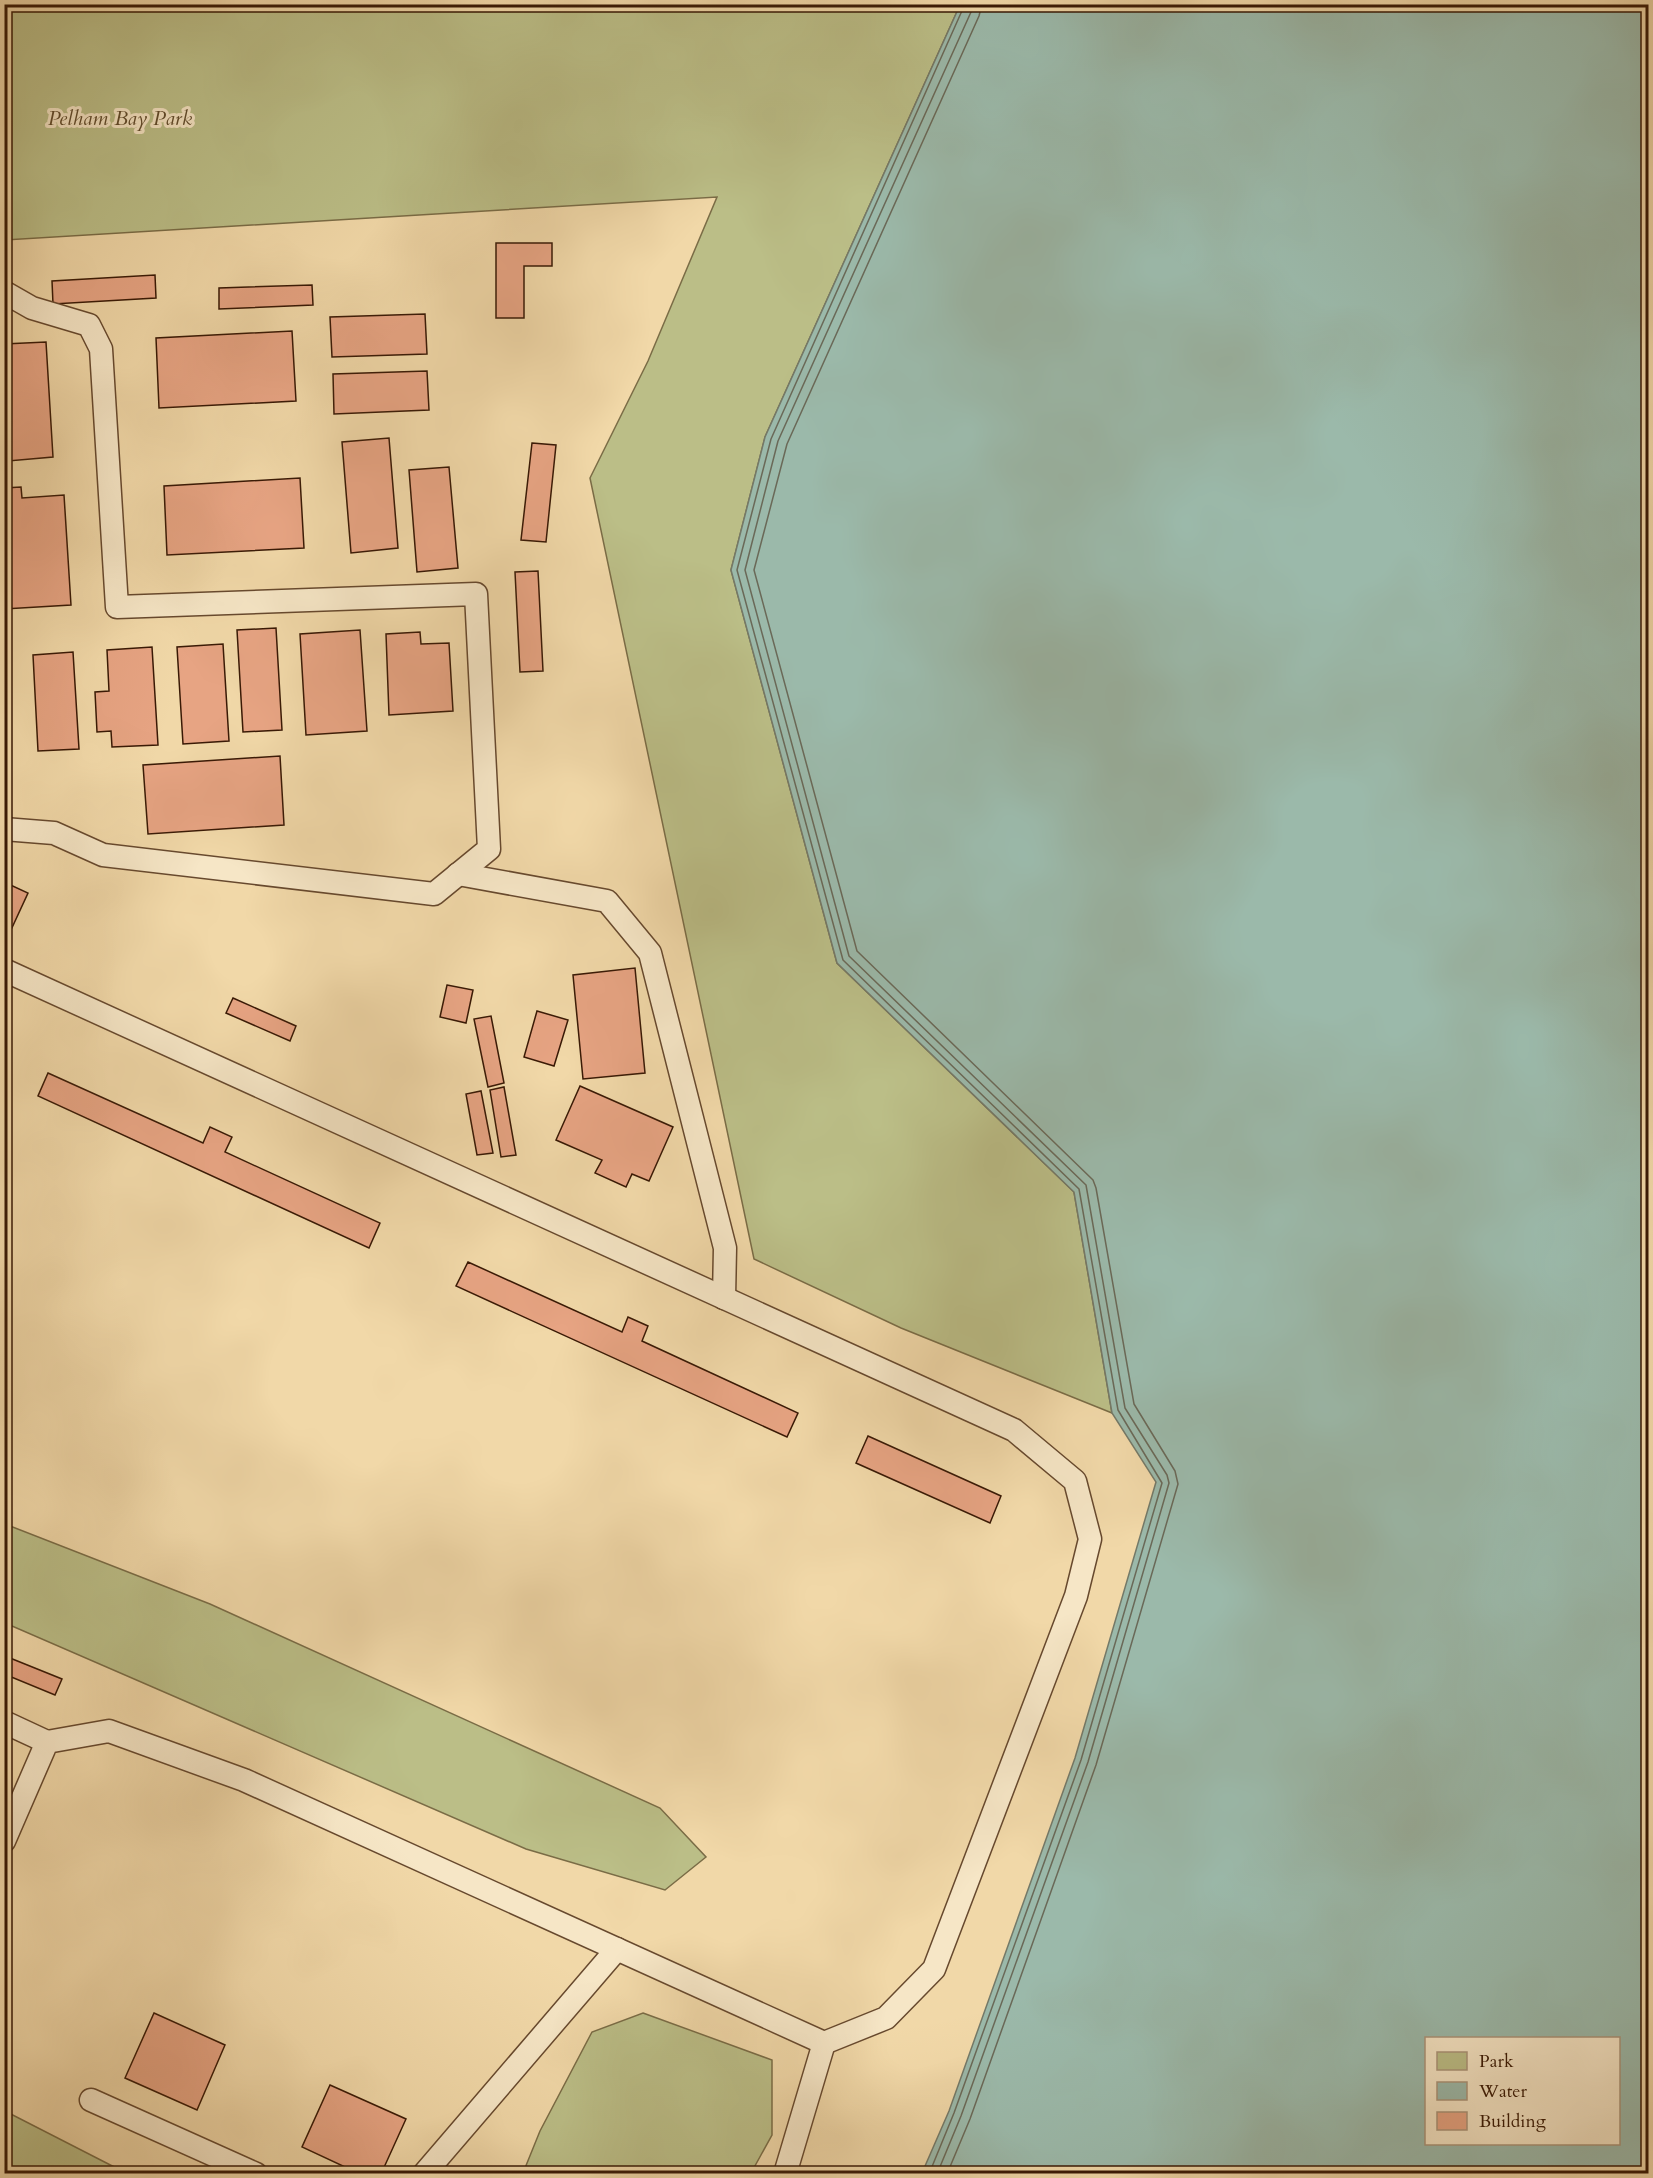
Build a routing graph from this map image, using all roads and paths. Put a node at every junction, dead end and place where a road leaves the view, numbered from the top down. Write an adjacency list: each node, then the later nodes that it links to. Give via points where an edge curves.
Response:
1 (4, 292): 3 (lane, via 32,308 89,326 101,349 117,607 476,594 489,849)
2 (4, 830): 3 (lane, via 54,833 103,855 434,894)
3 (458, 874): 5 (lane, via 607,901 650,953 725,1248)
4 (4, 970): 5 (lane)
5 (724, 1298): 10 (lane, via 1014,1430 1075,1481 1090,1539 1076,1596 934,1969 886,2018)
6 (4, 1722): 7 (lane)
7 (46, 1742): 8 (lane); 9 (lane, via 109,1731 121,1735 244,1780)
8 (4, 1841)
9 (617, 1949): 10 (lane); 13 (lane)
10 (824, 2043): 14 (lane)
11 (91, 2100): 12 (lane)
12 (256, 2174)
13 (424, 2174)
14 (785, 2174)

